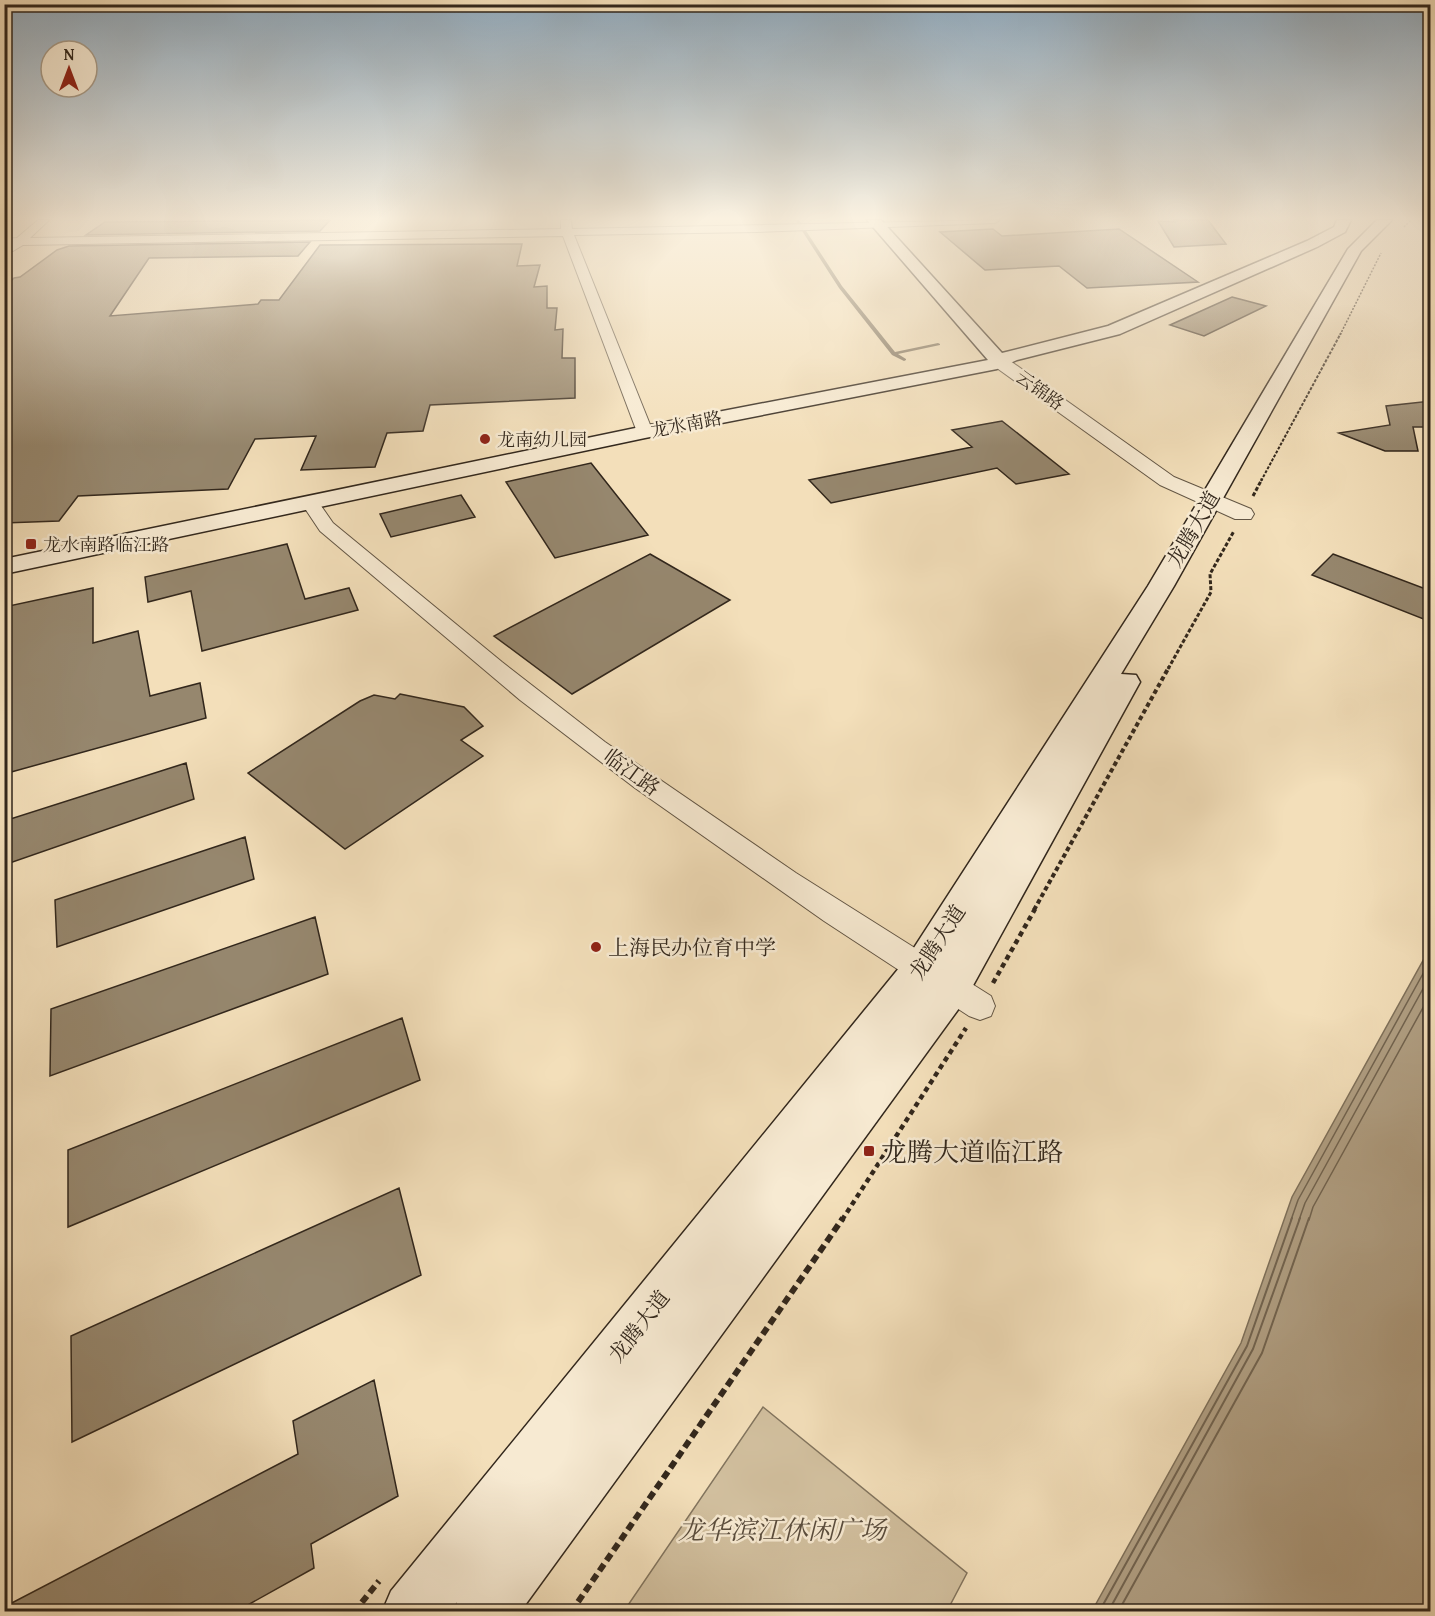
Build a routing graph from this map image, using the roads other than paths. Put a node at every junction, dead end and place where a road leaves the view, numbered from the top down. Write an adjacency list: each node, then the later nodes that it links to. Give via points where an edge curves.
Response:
1 (593, 295): 7 (street)
2 (949, 295): 6 (main road, 云锦路)
3 (1195, 295): 6 (main road, 龙水南路, via 1130,324)
4 (1332, 295): 9 (main road, 龙腾大道)
5 (1348, 295): 9 (main road, 龙腾大道)
6 (1006, 359): 7 (main road, 龙水南路); 9 (street, 云锦路, via 1167,481)
7 (645, 432): 8 (main road, 龙水南路)
8 (311, 504): 10 (main road, 龙水南路); 11 (street, 临江路, via 326,527 466,646 597,748 773,874)
9 (1227, 507): 11 (main road, 龙腾大道)
10 (4, 567)
11 (951, 988): 12 (main road, 龙腾大道); 13 (main road, 龙腾大道)
12 (412, 1611)
13 (483, 1611)

